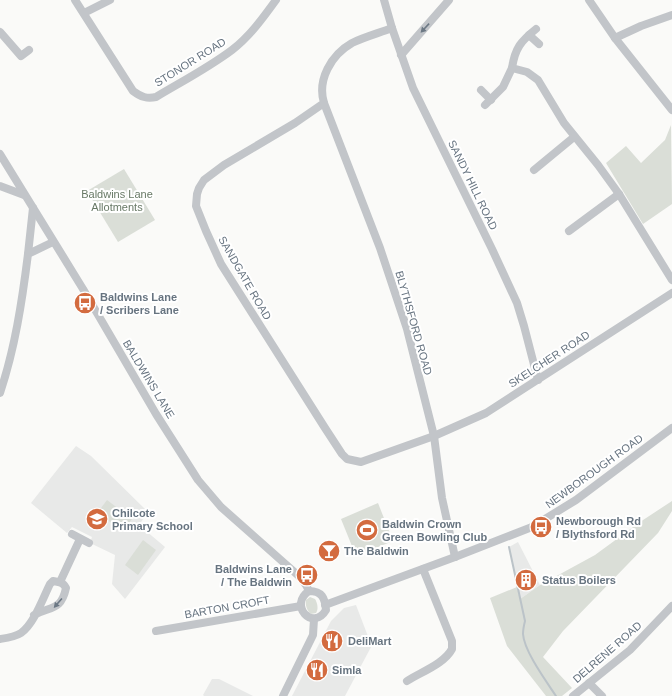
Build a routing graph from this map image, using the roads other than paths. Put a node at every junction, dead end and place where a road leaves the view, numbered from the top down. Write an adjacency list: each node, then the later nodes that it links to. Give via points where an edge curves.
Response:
1 (75, 0): 7 (street, STONOR ROAD)
2 (110, 0): 7 (street)
3 (276, 0): 7 (street, STONOR ROAD, via 253,30 232,50 156,97 150,98 139,96 133,91)
4 (384, 0): 9 (street, SANDY HILL ROAD)
5 (449, 0): 16 (street, one-way to 16)
6 (589, 0): 13 (street)
7 (84, 13)
8 (672, 15): 13 (street)
9 (392, 28): 16 (street, SANDY HILL ROAD); 19 (street, via 352,43 335,56 324,78)
10 (536, 29): 12 (street)
11 (0, 32): 15 (street, via 21,56)
12 (529, 35): 14 (street); 17 (street, via 514,55)
13 (616, 38): 20 (street)
14 (539, 44)
15 (29, 50)
16 (402, 55): 33 (street, SANDY HILL ROAD, via 413,88 517,303)
17 (512, 68): 18 (street, via 503,87 488,102); 21 (street, via 527,72 538,80)
18 (481, 90)
19 (324, 103): 36 (street, BLYTHSFORD ROAD, via 380,248 404,322); 36 (street, SANDGATE ROAD, via 295,124 224,165 204,180 197,194 196,206 221,264 346,459 361,462)
20 (672, 110)
21 (574, 137): 23 (street); 25 (street)
22 (1, 161): 26 (street, BALDWINS LANE)
23 (534, 170)
24 (0, 186): 26 (street)
25 (619, 194): 28 (street); 31 (street)
26 (24, 195): 27 (street, BALDWINS LANE)
27 (33, 208): 29 (street, BALDWINS LANE); 30 (street)
28 (569, 231)
29 (53, 242): 30 (street); 43 (street, BALDWINS LANE, via 198,480 222,507 300,577)
30 (28, 254): 34 (street, via 14,346)
31 (672, 280)
32 (672, 293): 33 (street, SKELCHER ROAD)
33 (538, 380): 36 (street, SKELCHER ROAD, via 486,413)
34 (0, 393)
35 (672, 428): 40 (street, NEWBOROUGH ROAD, via 558,512 532,527)
36 (434, 436): 40 (street, BLYTHSFORD ROAD, via 442,498)
37 (72, 534): 38 (street)
38 (80, 539): 39 (street); 42 (street)
39 (89, 543)
40 (455, 557): 41 (street, NEWBOROUGH ROAD)
41 (423, 569): 44 (street, NEWBOROUGH ROAD); 51 (street, via 452,641 452,649 438,663)
42 (60, 582): 47 (street, via 53,581 50,584); 47 (street, one-way to 47, via 66,588 59,604)
43 (309, 591): 44 (street, via 321,594); 45 (street, via 303,596)
44 (325, 605): 48 (street, via 324,614)
45 (301, 606): 48 (street, via 304,615); 49 (street, BARTON CROFT)
46 (672, 606): 52 (street, DELRENE ROAD, via 630,650)
47 (34, 615): 50 (street, via 21,633)
48 (314, 619): 53 (street, via 313,636)
49 (156, 631)
50 (0, 639)
51 (407, 681)
52 (589, 683): 54 (street, DELRENE ROAD); 55 (street)
53 (283, 696)
54 (573, 696)
55 (602, 696)

